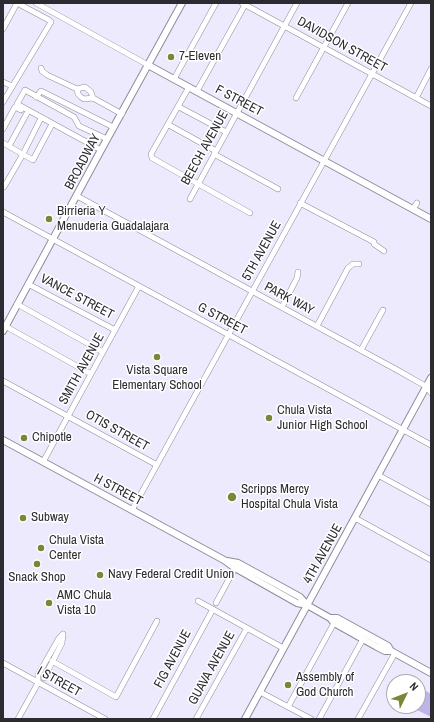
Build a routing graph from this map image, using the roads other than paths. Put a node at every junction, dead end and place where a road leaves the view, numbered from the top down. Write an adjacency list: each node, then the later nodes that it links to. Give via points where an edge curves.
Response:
1 (36, 3): 11 (street, F STREET)
2 (182, 3): 11 (main road, BROADWAY)
3 (216, 3): 15 (street)
4 (297, 3): 8 (street, BEECH AVENUE)
5 (348, 3): 10 (street)
6 (411, 3): 14 (street, 5TH AVENUE)
7 (244, 4): 8 (street, DAVIDSON STREET); 20 (street)
8 (284, 26): 10 (street, DAVIDSON STREET); 29 (street, BEECH AVENUE)
9 (3, 29): 17 (street, via 17,4 51,22)
10 (324, 48): 14 (street, DAVIDSON STREET); 23 (street)
11 (148, 65): 15 (main road, F STREET); 30 (main road, BROADWAY)
12 (41, 68): 19 (street, via 47,75)
13 (431, 69): 24 (street)
14 (372, 74): 24 (street, DAVIDSON STREET); 43 (street, 5TH AVENUE)
15 (174, 79): 18 (main road, F STREET)
16 (3, 82): 17 (street)
17 (12, 86): 25 (street)
18 (189, 88): 20 (main road, F STREET); 27 (street)
19 (77, 89): 22 (street, via 78,94 84,99); 22 (street, via 85,87)
20 (197, 91): 29 (main road, F STREET)
21 (36, 97): 34 (street, via 41,91); 37 (street, via 74,117 79,126); 40 (street, via 25,90 17,104)
22 (93, 98): 30 (street)
23 (296, 98)
24 (416, 98): 26 (street, DAVIDSON STREET)
25 (3, 102)
26 (431, 106)
27 (179, 107): 32 (street); 36 (street)
28 (27, 113): 31 (street); 35 (street, via 15,107); 39 (street)
29 (236, 113): 36 (street, BEECH AVENUE); 43 (main road, F STREET)
30 (122, 114): 34 (main road, BROADWAY)
31 (40, 120): 33 (street); 42 (street)
32 (169, 125): 41 (street); 44 (street, via 151,154 152,158)
33 (51, 126): 40 (street); 42 (street, via 33,160)
34 (113, 127): 37 (main road, BROADWAY)
35 (3, 129)
36 (226, 132): 41 (street, BEECH AVENUE)
37 (107, 139): 40 (main road, BROADWAY)
38 (3, 143): 39 (street)
39 (9, 146): 42 (street)
40 (100, 151): 47 (main road, BROADWAY)
41 (215, 152): 44 (street, BEECH AVENUE); 46 (street)
42 (23, 154): 45 (street)
43 (324, 161): 49 (street, 5TH AVENUE); 51 (main road, F STREET)
44 (198, 184): 48 (street, BEECH AVENUE); 53 (street)
45 (3, 187)
46 (278, 189)
47 (77, 196): 55 (main road, BROADWAY); 61 (street, PARK WAY)
48 (190, 199)
49 (300, 202): 56 (street, via 374,242); 61 (street, 5TH AVENUE)
50 (417, 203): 51 (street)
51 (413, 210): 54 (main road, F STREET)
52 (3, 212): 55 (street, G STREET)
53 (250, 213)
54 (431, 219)
55 (53, 239): 59 (main road, BROADWAY); 60 (street, G STREET)
56 (384, 251)
57 (359, 264): 65 (street, via 353,264 348,268)
58 (298, 272): 63 (street)
59 (28, 284): 62 (main road, BROADWAY); 67 (street, VANCE STREET)
60 (139, 286): 67 (street, SMITH AVENUE); 68 (street, G STREET)
61 (252, 291): 63 (street, PARK WAY); 68 (street, 5TH AVENUE)
62 (17, 304): 66 (main road, BROADWAY); 70 (street)
63 (282, 307): 65 (street, PARK WAY)
64 (382, 310): 69 (street)
65 (317, 326): 69 (street, PARK WAY)
66 (4, 329): 71 (street)
67 (115, 330): 70 (street, SMITH AVENUE)
68 (227, 337): 77 (street, G STREET); 81 (street, 5TH AVENUE)
69 (361, 350): 74 (street, PARK WAY)
70 (103, 352): 71 (street, SMITH AVENUE)
71 (91, 374): 76 (street, SMITH AVENUE)
72 (431, 378): 74 (main road, 4TH AVENUE)
73 (3, 381): 76 (street, OTIS STREET)
74 (429, 387): 75 (street, PARK WAY); 77 (main road, 4TH AVENUE)
75 (431, 393)
76 (68, 417): 80 (street, SMITH AVENUE); 81 (street, OTIS STREET)
77 (402, 430): 79 (street, G STREET); 82 (main road, 4TH AVENUE)
78 (3, 440): 80 (main road, H STREET)
79 (431, 445)
80 (43, 462): 84 (main road, H STREET)
81 (157, 465): 84 (street, 5TH AVENUE)
82 (378, 475): 83 (street); 85 (main road, 4TH AVENUE)
83 (431, 504)
84 (132, 510): 87 (main road, H STREET)
85 (355, 518): 86 (street); 90 (main road, 4TH AVENUE)
86 (431, 560)
87 (236, 566): 89 (street); 90 (main road, H STREET, via 300,597)
88 (198, 601): 91 (street)
89 (216, 602)
90 (307, 605): 92 (main road, H STREET); 97 (main road, 4TH AVENUE)
91 (213, 609): 95 (street); 108 (street, FIG AVENUE)
92 (330, 618): 94 (main road, H STREET); 96 (main road, H STREET, via 337,618)
93 (157, 621): 99 (street, via 116,697)
94 (334, 623): 96 (main road, H STREET); 104 (street)
95 (246, 628): 97 (street); 109 (street, GUAVA AVENUE)
96 (365, 637): 98 (main road, H STREET, via 388,646); 112 (street)
97 (283, 648): 103 (main road, 4TH AVENUE)
98 (393, 652): 101 (main road, H STREET); 113 (street)
99 (52, 661): 102 (street); 102 (street, via 62,643 63,634 58,638 38,675)
100 (3, 663): 102 (street, I STREET)
101 (431, 673)
102 (41, 680): 106 (street); 107 (street, I STREET)
103 (260, 692): 104 (street); 110 (main road, 4TH AVENUE)
104 (288, 707): 105 (street)
105 (303, 717): 111 (street)
106 (18, 719)
107 (105, 719)
108 (153, 719)
109 (196, 719)
110 (245, 719)
111 (311, 719)
112 (319, 719)
113 (358, 719)

